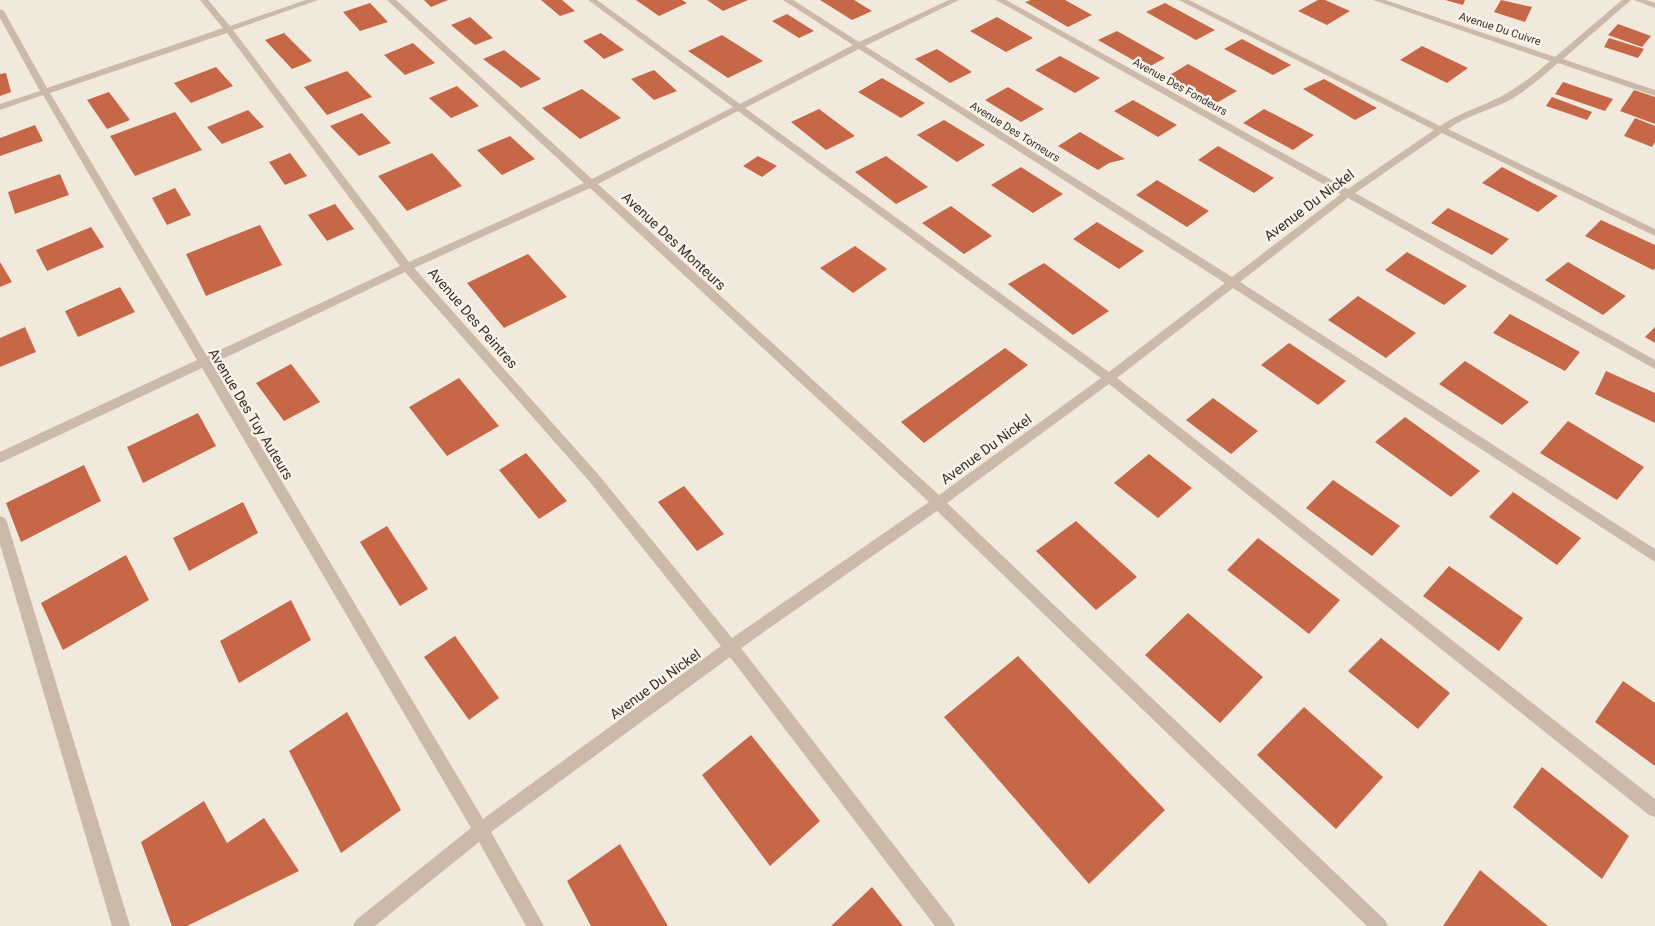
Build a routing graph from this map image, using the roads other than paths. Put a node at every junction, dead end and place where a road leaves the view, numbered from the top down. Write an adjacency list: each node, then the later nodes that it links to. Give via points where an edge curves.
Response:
1 (204, 0): 14 (street, Avenue Des Peintres)
2 (314, 0): 14 (street)
3 (391, 0): 22 (street, Avenue Des Monteurs)
4 (592, 0): 20 (street)
5 (787, 0): 15 (street, Avenue Des Torneurs)
6 (955, 0): 15 (street)
7 (1000, 0): 23 (street, Avenue Des Fondeurs)
8 (1183, 0): 21 (street)
9 (1378, 0): 16 (street, Avenue Du Cuivre)
10 (1627, 0): 16 (street, Avenue Du Nickel)
11 (1638, 0): 12 (street)
12 (1655, 6)
13 (0, 11): 17 (street, Avenue Des Tuy Auteurs)
14 (229, 30): 17 (street); 25 (street, Avenue Des Peintres)
15 (858, 46): 20 (street); 26 (street, Avenue Des Torneurs)
16 (1558, 60): 18 (street, Avenue Du Cuivre); 21 (street, Avenue Du Nickel, via 1504,99 1459,117)
17 (45, 92): 19 (street); 27 (street, Avenue Des Tuy Auteurs)
18 (1655, 93)
19 (0, 107)
20 (738, 108): 22 (street); 29 (street)
21 (1440, 129): 23 (street, Avenue Du Nickel); 24 (street)
22 (591, 184): 25 (street); 31 (street, Avenue Des Monteurs)
23 (1349, 193): 26 (street, Avenue Du Nickel); 28 (street, Avenue Des Fondeurs)
24 (1655, 233)
25 (407, 267): 27 (street); 34 (street, Avenue Des Peintres, via 593,477)
26 (1232, 282): 29 (street, Avenue Du Nickel); 33 (street, Avenue Des Torneurs)
27 (203, 363): 30 (street); 36 (street, Avenue Des Tuy Auteurs)
28 (1655, 365)
29 (1109, 378): 31 (street, Avenue Du Nickel); 35 (street)
30 (0, 458)
31 (938, 503): 34 (street, Avenue Du Nickel); 41 (street, Avenue Des Monteurs)
32 (0, 522): 37 (street)
33 (1655, 556)
34 (731, 647): 36 (street, Avenue Du Nickel); 40 (street, Avenue Des Peintres)
35 (1655, 808)
36 (481, 830): 38 (street, Avenue Du Nickel); 39 (street, Avenue Des Tuy Auteurs)
37 (122, 926)
38 (362, 926)
39 (535, 926)
40 (946, 926)
41 (1379, 926)

